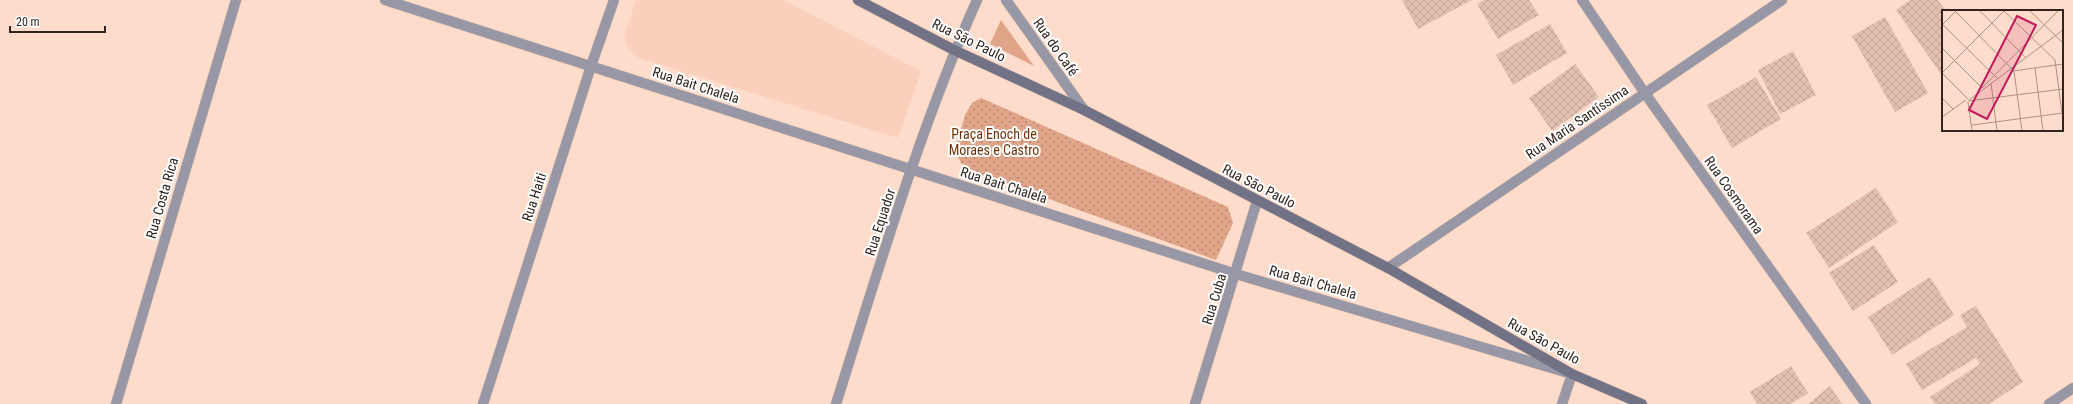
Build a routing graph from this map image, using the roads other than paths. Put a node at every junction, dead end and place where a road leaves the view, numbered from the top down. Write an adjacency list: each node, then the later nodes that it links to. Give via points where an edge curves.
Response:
1 (236, 0): 19 (street, Rua Costa Rica)
2 (385, 0): 10 (street, Rua Bait Chalela)
3 (614, 0): 10 (street, Rua Haiti)
4 (858, 0): 9 (main road, Rua São Paulo)
5 (977, 0): 9 (street, Rua Equador)
6 (1006, 0): 12 (street, Rua do Café)
7 (1582, 0): 11 (street, Rua Cosmorama)
8 (1782, 0): 11 (street, Rua Maria Santíssima)
9 (954, 50): 12 (main road, Rua São Paulo); 13 (street, Rua Equador)
10 (590, 66): 13 (street, Rua Bait Chalela); 20 (street, Rua Haiti)
11 (1644, 92): 15 (street, Rua Maria Santíssima); 25 (street, Rua Cosmorama)
12 (1084, 110): 14 (main road, Rua São Paulo)
13 (911, 169): 16 (street, Rua Bait Chalela); 21 (street, Rua Equador)
14 (1257, 201): 15 (main road, Rua São Paulo); 16 (street, Rua Cuba)
15 (1388, 268): 17 (main road, Rua São Paulo)
16 (1236, 274): 17 (street, Rua Bait Chalela); 22 (street, Rua Cuba)
17 (1572, 374): 23 (street); 24 (main road, Rua São Paulo)
18 (2073, 388): 26 (street)
19 (116, 404)
20 (483, 404)
21 (836, 404)
22 (1195, 404)
23 (1562, 404)
24 (1642, 404)
25 (1866, 404)
26 (2049, 404)

